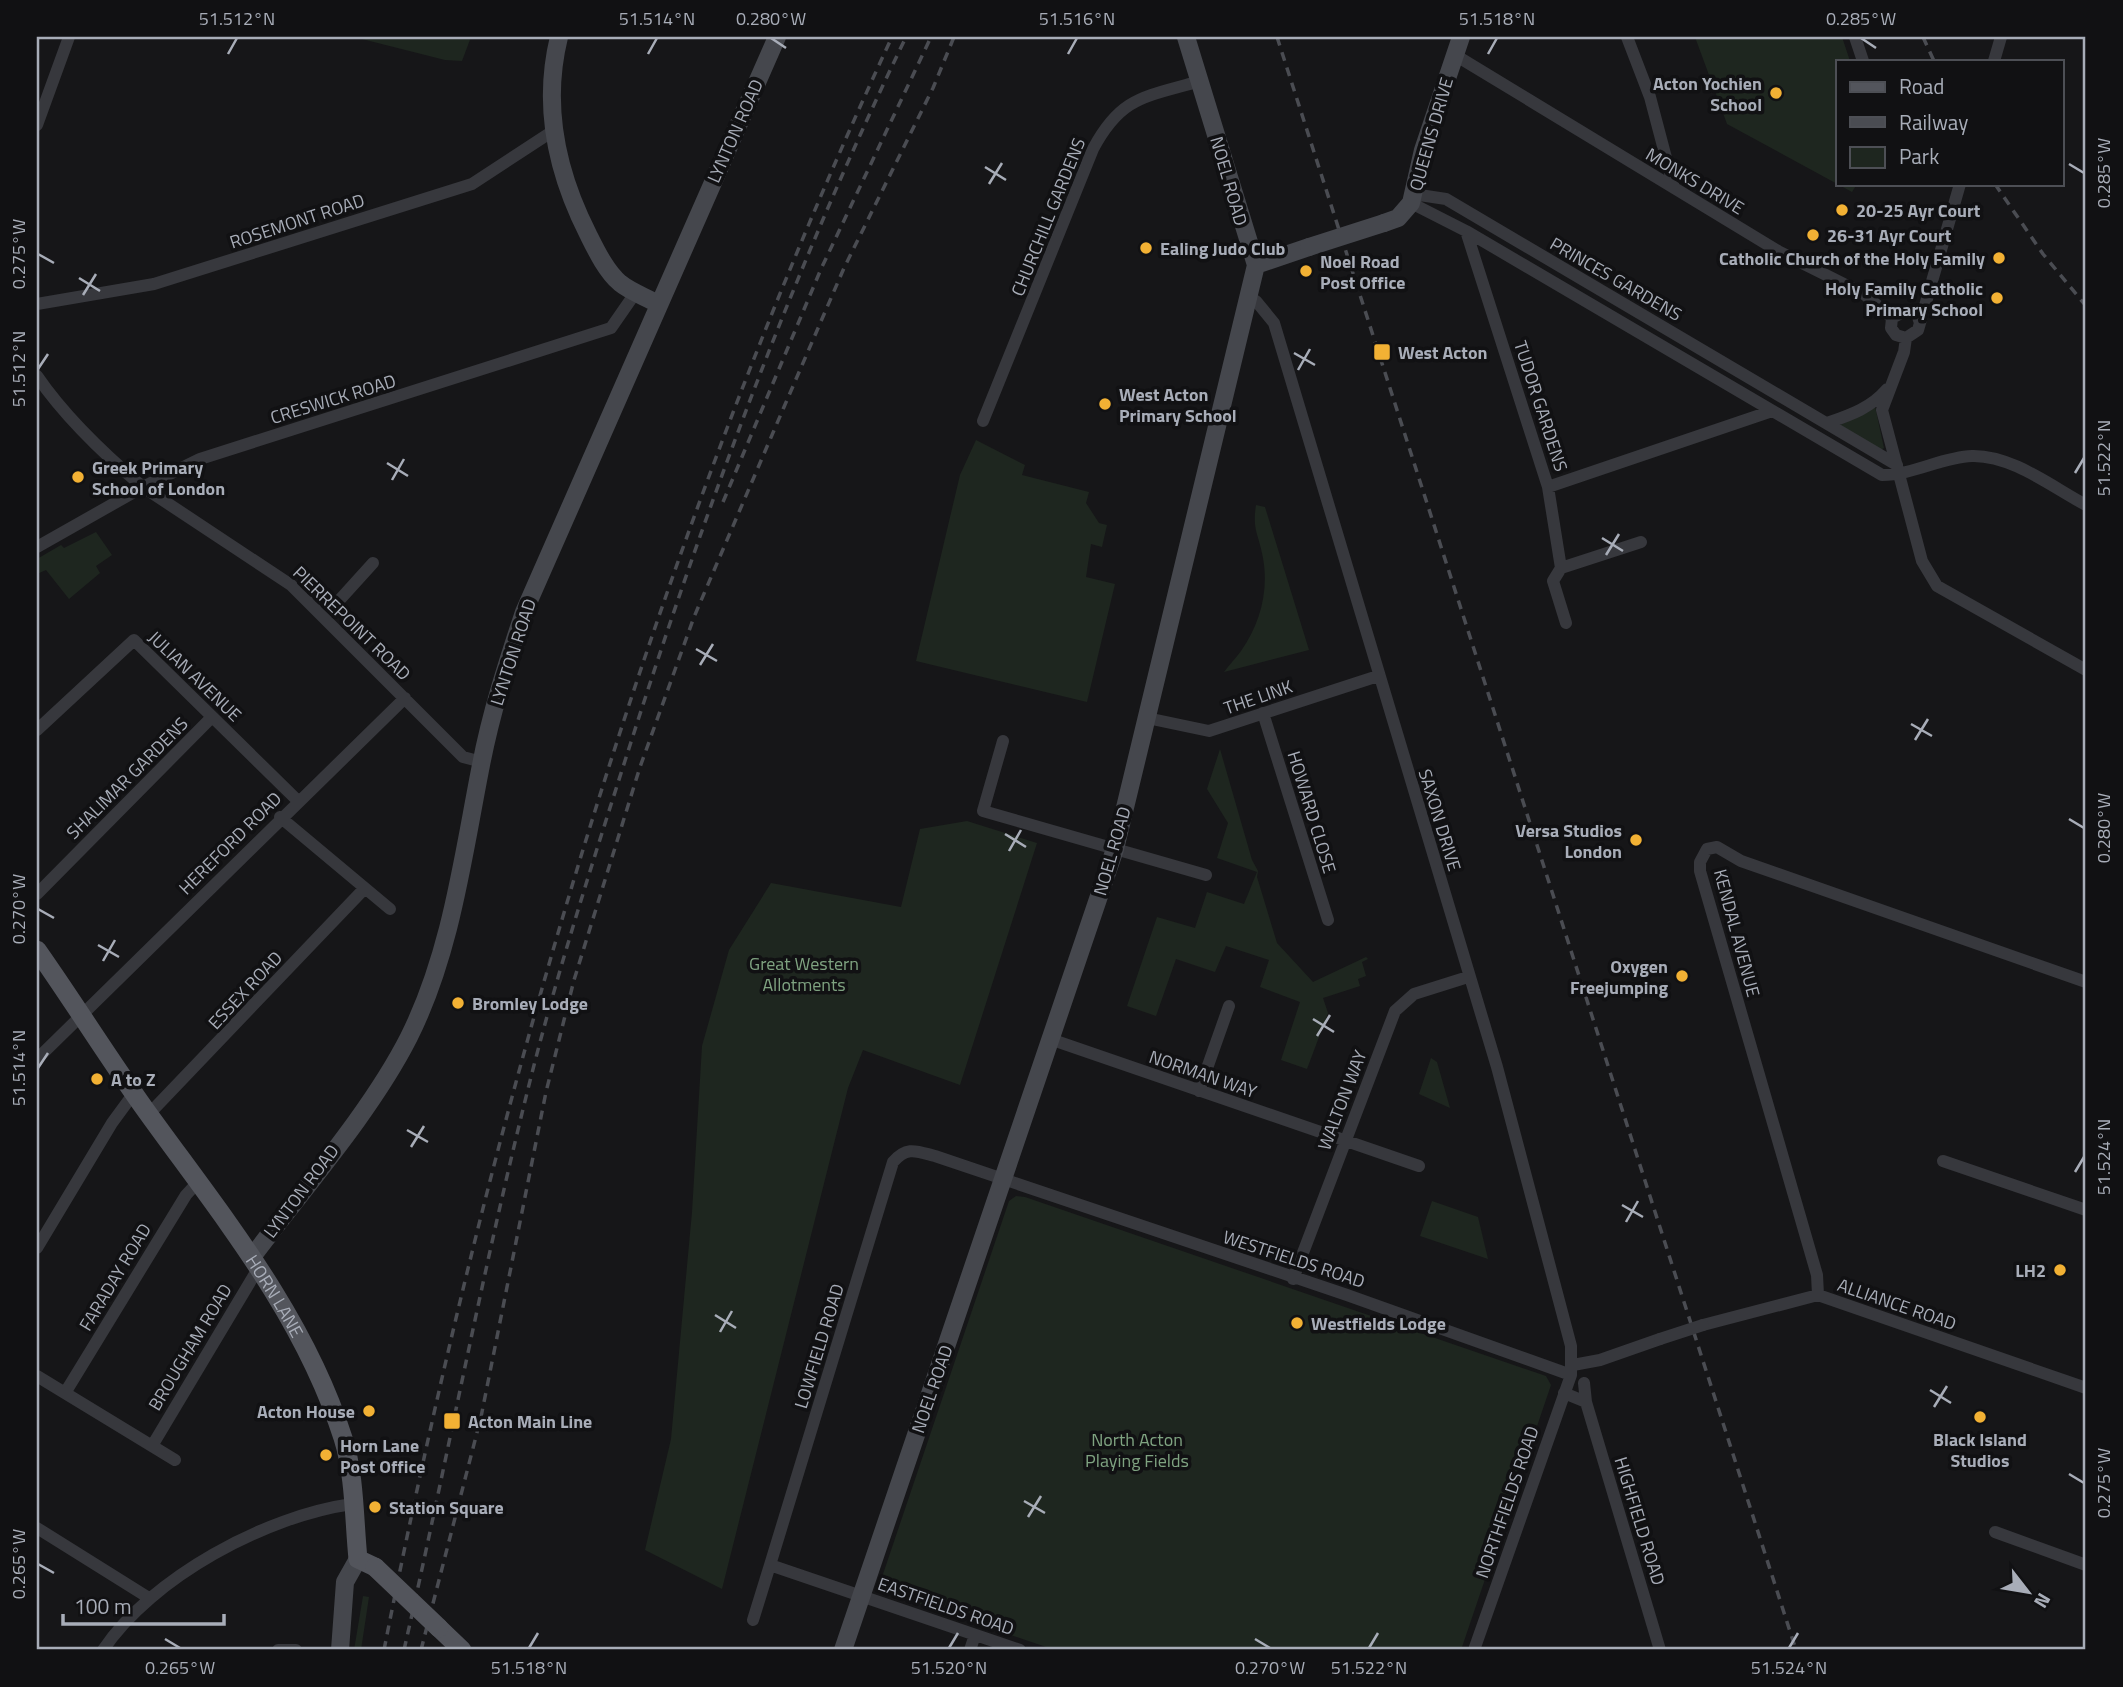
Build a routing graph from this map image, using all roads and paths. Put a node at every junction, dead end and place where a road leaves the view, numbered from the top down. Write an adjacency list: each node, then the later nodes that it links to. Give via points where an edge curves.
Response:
1 (69, 37): 13 (street)
2 (559, 37): 14 (street)
3 (777, 37): 23 (street, LYNTON ROAD)
4 (1186, 37): 12 (street, NOEL ROAD)
5 (1461, 37): 9 (street, QUEENS DRIVE)
6 (1627, 37): 16 (street, via 1650,97)
7 (1855, 37): 10 (street)
8 (2001, 37): 11 (street)
9 (1455, 55): 16 (street, MONKS DRIVE); 17 (street, QUEENS DRIVE)
10 (1863, 60)
11 (1994, 60)
12 (1200, 81): 19 (street, NOEL ROAD); 32 (street, CHURCHILL GARDENS, via 1149,96 1110,119 1093,149)
13 (37, 125)
14 (552, 131): 20 (street, via 573,203 595,248 620,283); 22 (street, ROSEMONT ROAD, via 472,184 154,284)
15 (1959, 186): 25 (street)
16 (1674, 188): 24 (street, MONKS DRIVE, via 1778,251 1864,294)
17 (1412, 199): 18 (street, PRINCES GARDENS); 19 (street, QUEENS DRIVE, bridge, via 1398,218); 29 (street, PRINCES GARDENS, via 1446,199)
18 (1466, 231): 30 (street, PRINCES GARDENS); 36 (street, TUDOR GARDENS)
19 (1256, 265): 21 (street, NOEL ROAD)
20 (636, 292): 23 (street); 35 (street, CRESWICK ROAD, via 611,328 200,459)
21 (1248, 297): 45 (street, SAXON DRIVE, via 1275,323); 49 (street, NOEL ROAD)
22 (37, 304)
23 (658, 304): 52 (street, LYNTON ROAD, via 524,612 495,702)
24 (1892, 318): 25 (street, via 1907,310); 26 (street, via 1893,332)
25 (1919, 319): 26 (street, via 1915,333)
26 (1906, 338): 28 (street)
27 (37, 376): 35 (street, PIERREPOINT ROAD, via 78,425)
28 (1889, 386): 33 (street, via 1878,400 1857,413); 34 (street, via 1882,410)
29 (1797, 406): 31 (street); 33 (street, PRINCES GARDENS)
30 (1772, 411): 31 (street, PRINCES GARDENS); 36 (street, TUDOR GARDENS)
31 (1788, 420): 34 (street, PRINCES GARDENS, via 1882,475)
32 (984, 421)
33 (1828, 423): 34 (street, PRINCES GARDENS)
34 (1897, 470): 37 (street, via 1971,456 2003,460); 44 (street, via 1922,561 1937,586)
35 (143, 487): 39 (street, CRESWICK ROAD); 42 (street, PIERREPOINT ROAD, via 250,555)
36 (1548, 487): 41 (street)
37 (2086, 505)
38 (1641, 542): 41 (street)
39 (37, 547)
40 (373, 563): 42 (street)
41 (1561, 568): 43 (street, via 1553,581)
42 (325, 616): 46 (street, PIERREPOINT ROAD)
43 (1566, 623)
44 (2086, 670)
45 (1378, 676): 47 (street, THE LINK); 62 (street, SAXON DRIVE)
46 (405, 698): 52 (street, PIERREPOINT ROAD, via 463,757); 53 (street, HEREFORD ROAD)
47 (1263, 713): 49 (street, THE LINK, via 1209,731); 60 (street, HOWARD CLOSE)
48 (212, 717): 50 (street, JULIAN AVENUE, via 134,639); 53 (street, JULIAN AVENUE); 58 (street, SHALIMAR GARDENS)
49 (1147, 718): 55 (street, NOEL ROAD)
50 (37, 730)
51 (1003, 741): 55 (street, via 983,811)
52 (482, 762): 78 (street, LYNTON ROAD, via 454,903 435,972 409,1037 358,1118)
53 (297, 800): 54 (street, HEREFORD ROAD)
54 (280, 817): 57 (street); 65 (street, HEREFORD ROAD)
55 (1115, 849): 56 (street); 66 (street, NOEL ROAD)
56 (1206, 876)
57 (365, 888): 59 (street); 70 (street, ESSEX ROAD)
58 (37, 894)
59 (390, 909)
60 (1328, 920)
61 (37, 950): 65 (main road, HORN LANE)
62 (1468, 977): 71 (street, WALTON WAY, via 1414,994 1399,1006); 81 (street, SAXON DRIVE, via 1558,1291)
63 (2086, 982): 80 (street, KENDAL AVENUE, via 1741,861 1717,847 1707,849 1700,871 1817,1275)
64 (1229, 1006): 68 (street)
65 (82, 1015): 67 (street, HEREFORD ROAD); 69 (main road, HORN LANE)
66 (1050, 1040): 68 (street, NORMAN WAY); 74 (street, NOEL ROAD)
67 (37, 1059)
68 (1199, 1091): 71 (street, NORMAN WAY)
69 (134, 1093): 70 (main road, HORN LANE); 77 (street)
70 (149, 1114): 75 (main road, HORN LANE)
71 (1346, 1142): 73 (street, NORMAN WAY); 79 (street, WALTON WAY)
72 (1943, 1161): 76 (street)
73 (1419, 1166)
74 (1004, 1180): 79 (street, WESTFIELDS ROAD); 94 (street, LOWFIELD ROAD, via 912,1149 893,1162); 96 (street, NOEL ROAD)
75 (198, 1181): 78 (main road, HORN LANE); 85 (street, FARADAY ROAD)
76 (2086, 1210)
77 (37, 1248)
78 (255, 1262): 88 (street, BROUGHAM ROAD); 90 (main road, HORN LANE, via 324,1384 344,1441)
79 (1293, 1279): 81 (street, WESTFIELDS ROAD)
80 (1818, 1294): 81 (street, ALLIANCE ROAD, bridge, via 1726,1318); 84 (street, ALLIANCE ROAD)
81 (1572, 1370): 86 (street, NORTHFIELDS ROAD)
82 (37, 1377): 85 (street)
83 (1584, 1383): 87 (street, HIGHFIELD ROAD)
84 (2086, 1388)
85 (65, 1393): 88 (street)
86 (1564, 1393): 87 (street); 108 (street, NORTHFIELDS ROAD)
87 (1586, 1402): 109 (street, HIGHFIELD ROAD)
88 (152, 1446): 89 (street)
89 (175, 1460)
90 (352, 1504): 93 (main road, HORN LANE); 97 (street, via 326,1508 227,1547)
91 (37, 1528): 97 (street)
92 (1995, 1532): 95 (street)
93 (366, 1563): 103 (street, via 345,1582); 104 (main road, bridge)
94 (770, 1564): 96 (street); 98 (street)
95 (2086, 1565)
96 (861, 1595): 99 (street, EASTFIELDS ROAD); 105 (street, NOEL ROAD)
97 (149, 1598): 100 (street)
98 (753, 1620)
99 (975, 1635): 106 (street); 107 (street, EASTFIELDS ROAD)
100 (103, 1650)
101 (278, 1650): 102 (street)
102 (296, 1650)
103 (340, 1650)
104 (462, 1650)
105 (843, 1650)
106 (970, 1650)
107 (1020, 1650)
108 (1474, 1650)
109 (1660, 1650)

